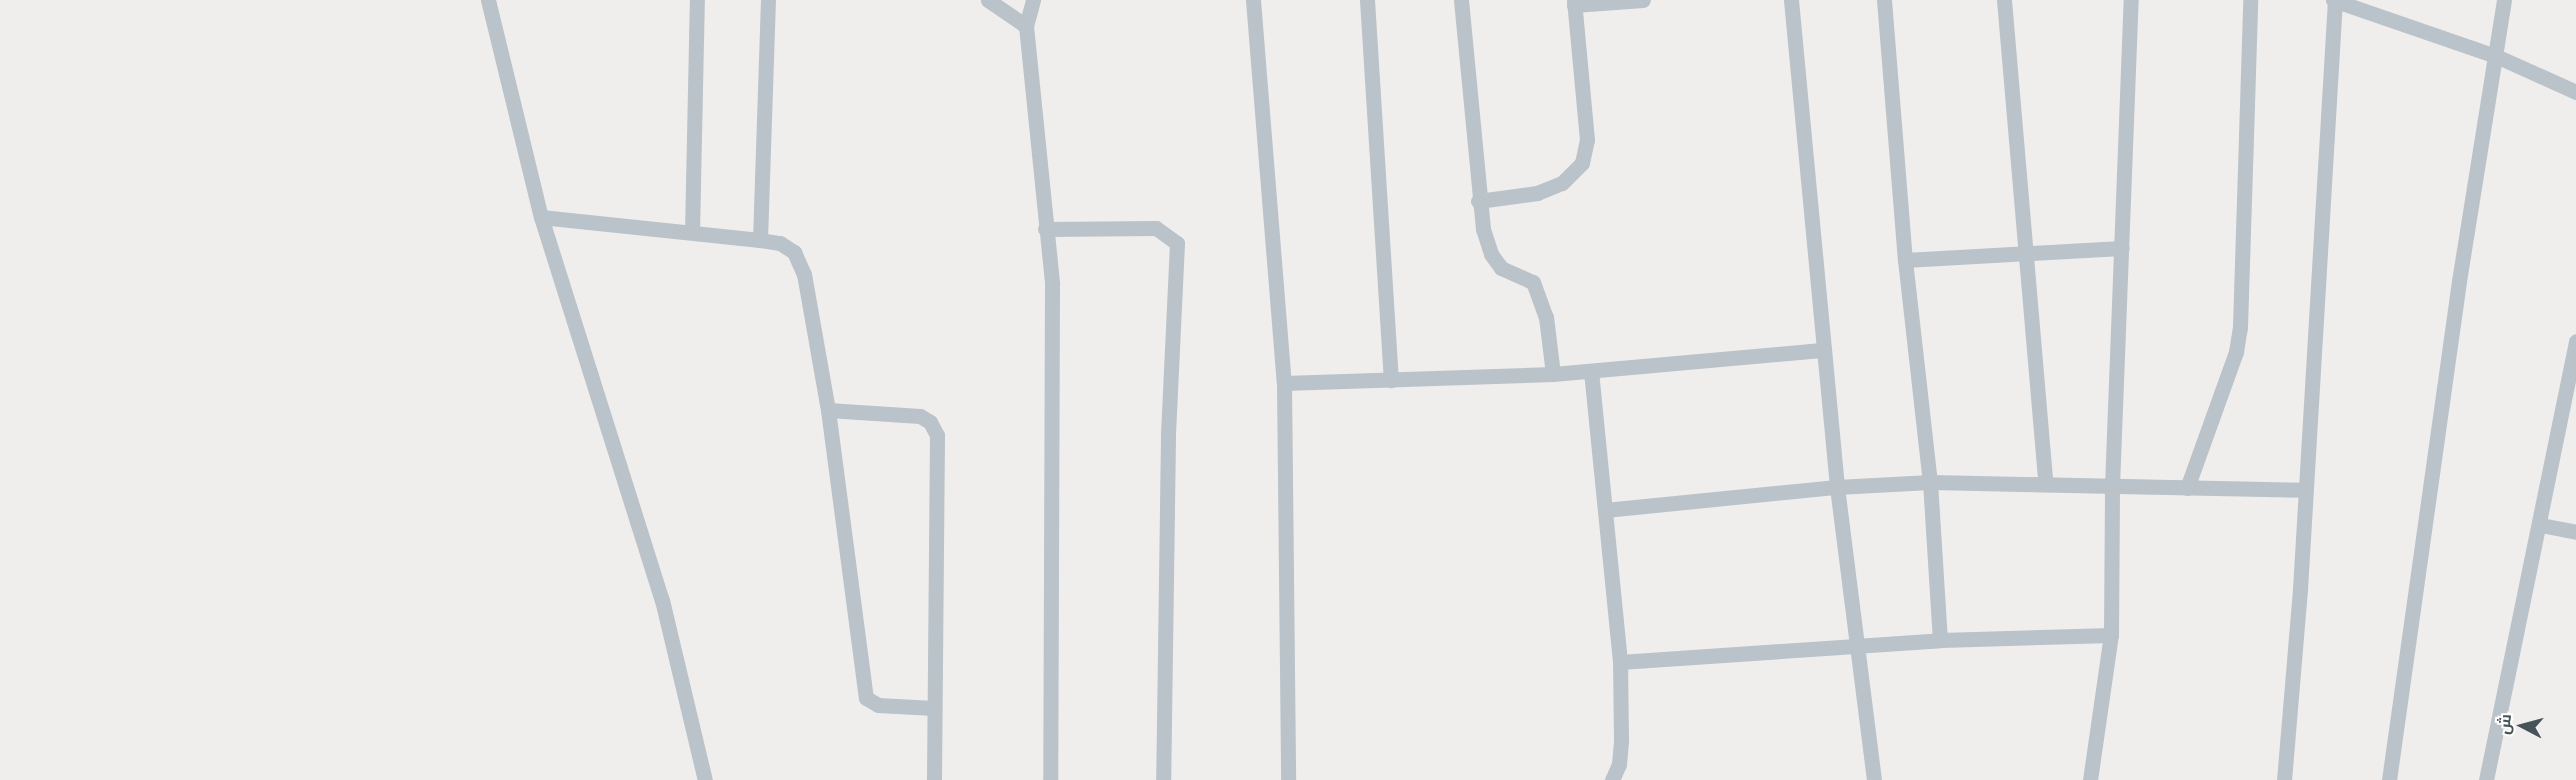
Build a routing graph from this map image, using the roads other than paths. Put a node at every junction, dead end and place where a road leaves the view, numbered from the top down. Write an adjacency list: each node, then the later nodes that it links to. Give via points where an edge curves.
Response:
1 (488, 0): 23 (street)
2 (697, 0): 25 (street)
3 (768, 0): 26 (street)
4 (988, 0): 19 (street)
5 (1032, 0): 19 (street)
6 (1254, 0): 35 (street)
7 (1367, 0): 34 (street)
8 (1461, 0): 22 (street)
9 (1643, 0): 17 (street)
10 (1791, 0): 31 (street)
11 (1884, 0): 29 (street)
12 (2004, 0): 28 (street)
13 (2131, 0): 27 (street)
14 (2250, 0): 41 (street, via 2240,327 2236,352)
15 (2334, 0): 18 (street); 42 (street)
16 (2504, 0): 20 (street)
17 (1574, 3): 22 (street, via 1587,140 1582,163 1562,183 1537,193)
18 (2371, 5): 20 (street)
19 (1026, 26): 24 (street)
20 (2496, 56): 21 (street); 60 (street, via 2458,281)
21 (2576, 92)
22 (1478, 201): 33 (street, via 1491,254 1501,268 1533,282 1540,297)
23 (541, 217): 25 (street); 51 (street, via 662,600)
24 (1046, 229): 53 (street, via 1052,296); 54 (street, via 1156,228 1177,243 1168,436)
25 (692, 232): 26 (street)
26 (760, 240): 36 (street, via 780,243 794,252 804,274)
27 (2122, 249): 28 (street); 39 (street)
28 (2025, 251): 29 (street); 38 (street)
29 (1905, 260): 37 (street)
30 (2576, 341): 44 (street)
31 (1824, 350): 32 (street); 40 (street)
32 (1591, 371): 33 (street); 43 (street)
33 (1553, 374): 34 (street)
34 (1391, 380): 35 (street)
35 (1284, 383): 55 (street)
36 (828, 410): 50 (street, via 866,698 878,705); 50 (street, via 920,416 930,422 937,435)
37 (1930, 482): 38 (street); 40 (street); 47 (street)
38 (2045, 482): 39 (street)
39 (2112, 486): 41 (street); 46 (street)
40 (1837, 487): 43 (street); 48 (street)
41 (2187, 488): 42 (street)
42 (2305, 490): 59 (street)
43 (1605, 510): 49 (street)
44 (2541, 525): 45 (street); 61 (street)
45 (2576, 532)
46 (2112, 635): 47 (street); 58 (street)
47 (1940, 640): 48 (street)
48 (1857, 647): 49 (street); 57 (street)
49 (1620, 662): 56 (street, via 1621,740 1619,764)
50 (933, 708): 52 (street)
51 (705, 780)
52 (934, 780)
53 (1050, 780)
54 (1163, 780)
55 (1288, 780)
56 (1612, 780)
57 (1874, 780)
58 (2090, 780)
59 (2284, 780)
60 (2389, 780)
61 (2486, 780)

